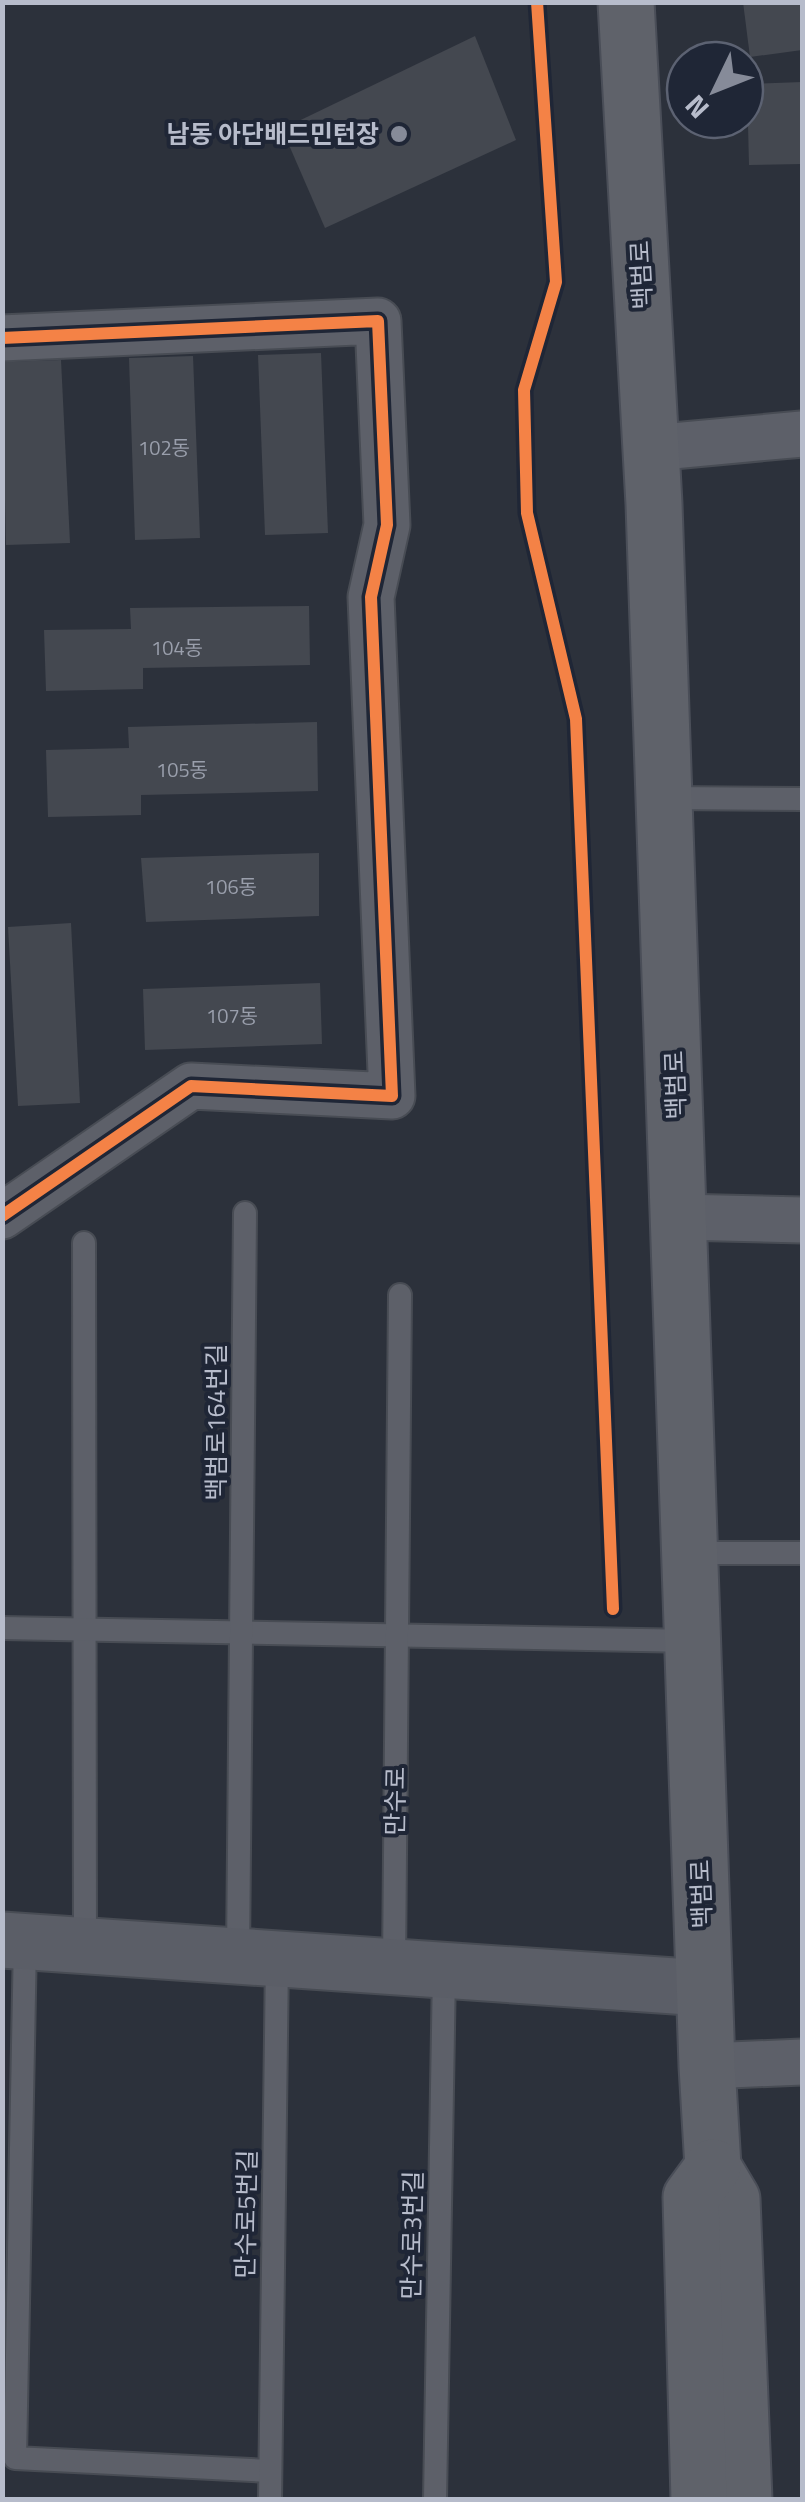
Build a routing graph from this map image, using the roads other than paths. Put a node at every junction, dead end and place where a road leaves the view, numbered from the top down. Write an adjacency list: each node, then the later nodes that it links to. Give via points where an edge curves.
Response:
1 (626, 2): 4 (main road, 백범로)
2 (2, 338): 8 (street, via 378,321 387,525 371,597 392,1096 191,1086)
3 (802, 434): 4 (street)
4 (651, 448): 5 (main road, 백범로)
5 (666, 798): 6 (lane); 9 (main road, 백범로)
6 (802, 798)
7 (244, 1212): 17 (lane, 백범로164번길)
8 (2, 1216)
9 (680, 1217): 10 (street); 14 (main road, 백범로)
10 (802, 1220)
11 (84, 1243): 16 (lane)
12 (400, 1295): 18 (lane)
13 (802, 1553): 14 (lane)
14 (690, 1554): 19 (main road, 백범로)
15 (2, 1628): 16 (lane)
16 (86, 1629): 17 (lane); 21 (lane)
17 (242, 1632): 18 (lane); 22 (lane)
18 (397, 1636): 19 (lane); 23 (lane, 만수로)
19 (693, 1641): 24 (main road, 백범로)
20 (14, 1940): 21 (street); 28 (lane, via 15,2458)
21 (85, 1946): 22 (street)
22 (258, 1957): 23 (street); 28 (lane, 만수로5번길)
23 (419, 1969): 24 (street); 30 (lane, 만수로3번길)
24 (704, 1988): 26 (main road, 백범로)
25 (802, 2062): 26 (street)
26 (707, 2066): 27 (main road, 백범로)
27 (713, 2167): 31 (main road, via 691,2197); 32 (main road, 백범로, via 732,2199)
28 (270, 2471): 29 (lane, 만수로5번길)
29 (270, 2500)
30 (435, 2500)
31 (699, 2500)
32 (744, 2500)

